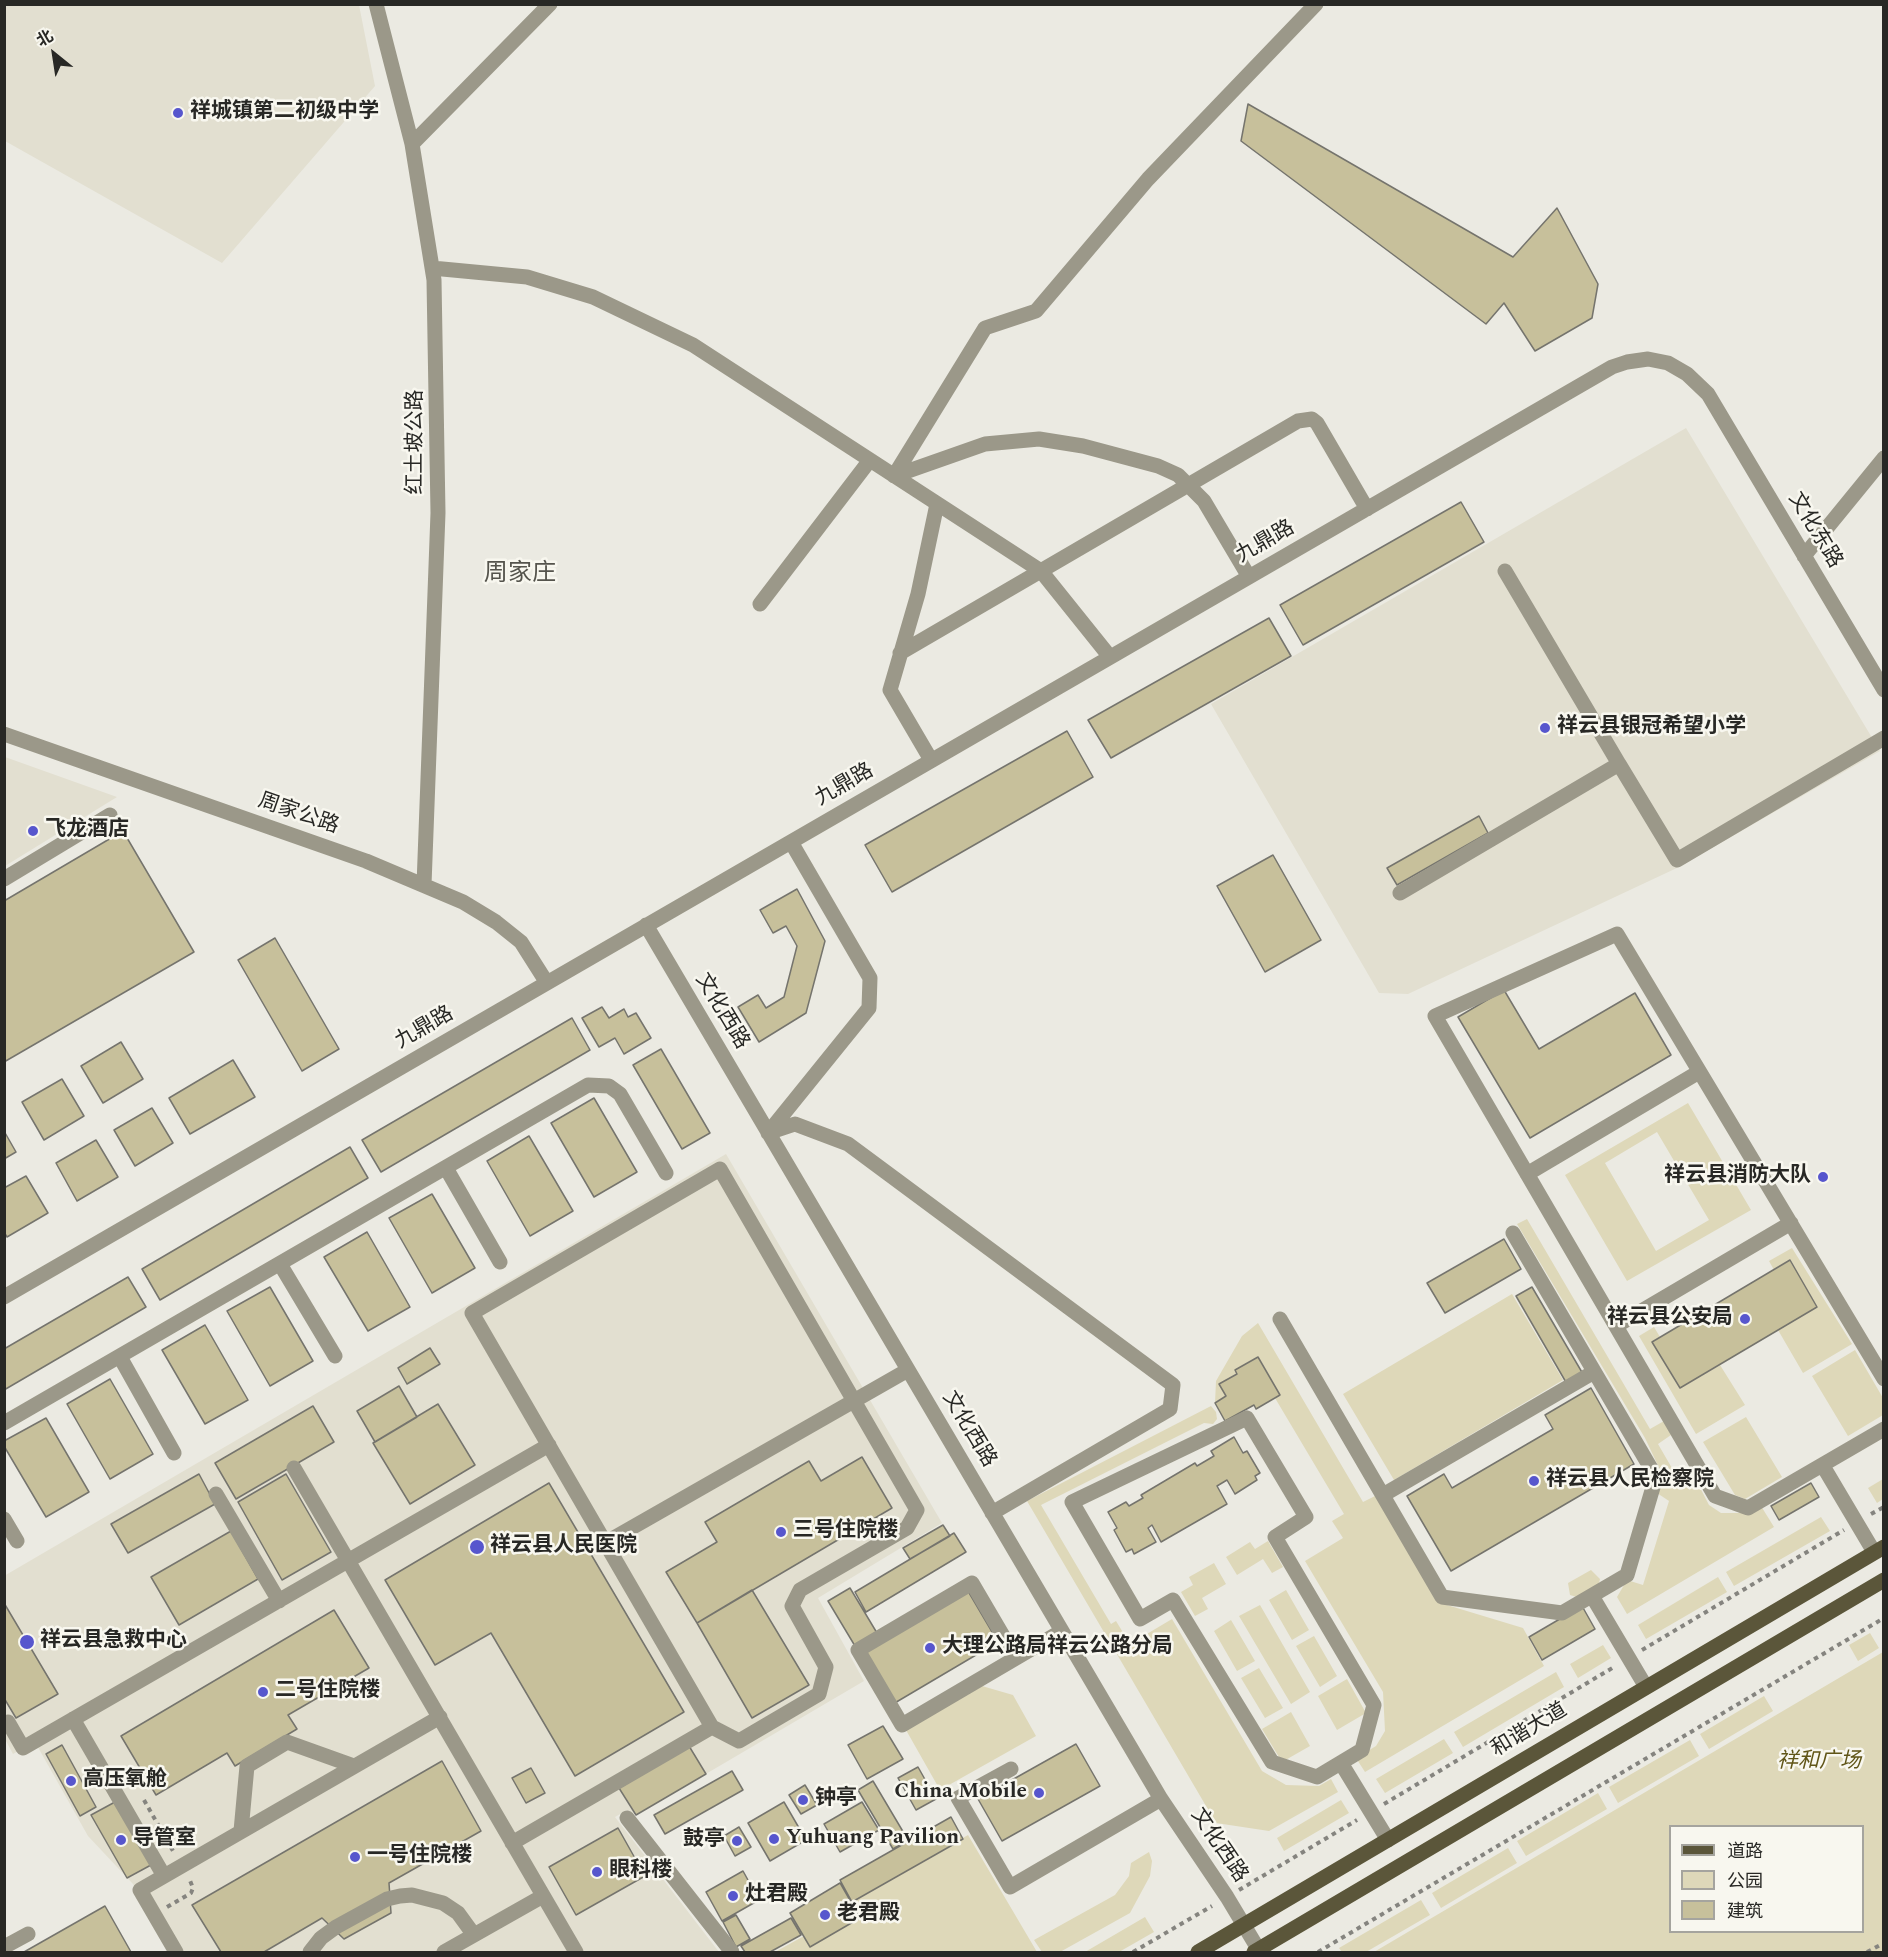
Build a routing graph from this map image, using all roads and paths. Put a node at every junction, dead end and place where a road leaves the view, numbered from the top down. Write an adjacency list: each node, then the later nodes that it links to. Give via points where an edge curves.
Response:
1 (376, 4): 4 (street, 红土坡公路)
2 (550, 4): 4 (street)
3 (1317, 4): 9 (street, via 1148,179 1036,311 985,328)
4 (412, 144): 5 (street, 红土坡公路)
5 (432, 268): 8 (street, via 527,277 593,297 693,345); 29 (street, 红土坡公路, via 438,513)
6 (1708, 394): 12 (street, 九鼎路, via 1677,367 1657,359 1638,359 1611,367); 13 (street, 文化东路)
7 (1884, 458): 13 (street)
8 (870, 460): 9 (street); 17 (street)
9 (894, 476): 10 (street, via 985,444 1039,439 1158,466 1178,475); 11 (street)
10 (1188, 485): 12 (street, via 1298,421 1312,418); 14 (street); 16 (street, via 1210,510)
11 (937, 504): 14 (street); 18 (street, via 918,594)
12 (1366, 509): 16 (street, 九鼎路)
13 (1804, 556): 20 (street, 文化东路)
14 (1041, 571): 18 (street); 19 (street)
15 (1505, 571): 25 (street)
16 (1249, 577): 19 (street, 九鼎路)
17 (760, 604)
18 (900, 653): 24 (street, via 890,690)
19 (1110, 657): 24 (street, 九鼎路)
20 (1878, 669): 21 (street, 文化东路)
21 (1884, 690)
22 (4, 734): 29 (street, 周家公路, via 355,857)
23 (1884, 738): 25 (street, via 1677,860)
24 (931, 760): 27 (street, 九鼎路)
25 (1619, 764): 30 (street)
26 (110, 815): 28 (street)
27 (791, 842): 31 (street, 九鼎路); 34 (street, via 870,978 869,1008)
28 (4, 879)
29 (424, 885): 32 (street, 周家公路, via 496,922 521,942)
30 (1400, 893)
31 (646, 925): 32 (street, 九鼎路); 34 (street, 文化西路)
32 (547, 983): 42 (street, 九鼎路)
33 (1699, 1072): 37 (street); 37 (street, via 1617,934 1435,1016); 38 (street)
34 (768, 1133): 47 (street, 文化西路); 60 (street, via 795,1124 848,1144 1173,1385 1170,1409)
35 (446, 1168): 36 (street, via 588,1085 596,1084 620,1094); 40 (street); 41 (street)
36 (666, 1173)
37 (1527, 1174): 44 (street)
38 (1791, 1223): 44 (street); 49 (street)
39 (1513, 1233): 48 (street)
40 (500, 1262)
41 (280, 1264): 45 (street); 46 (street)
42 (4, 1297)
43 (1280, 1319): 58 (street)
44 (1616, 1326): 55 (street, via 1715,1496 1748,1508)
45 (334, 1356)
46 (120, 1357): 51 (street); 54 (street)
47 (908, 1370): 50 (street); 60 (street, 文化西路)
48 (1594, 1372): 58 (street); 68 (street, via 1656,1477 1627,1575)
49 (1884, 1379)
50 (854, 1400): 53 (street, via 720,1169 472,1313); 64 (street); 78 (street, via 917,1509 907,1528 800,1590 792,1606 826,1667 819,1694 739,1741)
51 (4, 1423)
52 (1884, 1429): 55 (street)
53 (549, 1445): 64 (street); 66 (street)
54 (174, 1453)
55 (1823, 1466): 62 (street)
56 (294, 1468): 66 (street)
57 (216, 1494): 69 (street)
58 (1383, 1495): 68 (street, via 1442,1597 1562,1613)
59 (1884, 1507): 62 (path)
60 (992, 1512): 71 (street, 文化西路)
61 (4, 1519): 63 (street)
62 (1857, 1523): 65 (street); 73 (path)
63 (17, 1541)
64 (605, 1543): 78 (street)
65 (1879, 1549): 74 (main road, 和谐大道)
66 (349, 1560): 69 (street); 75 (street)
67 (1884, 1580): 96 (main road)
68 (1592, 1596): 73 (street)
69 (279, 1600): 76 (street)
70 (1884, 1618): 104 (path)
71 (1062, 1631): 72 (street); 82 (street, 文化西路)
72 (1016, 1658): 72 (street, via 902,1725 858,1650 972,1583)
73 (1629, 1658): 74 (street); 83 (path)
74 (1646, 1687): 86 (main road, 和谐大道)
75 (440, 1717): 80 (street); 87 (street)
76 (73, 1719): 77 (street, via 23,1748 8,1722); 88 (street)
77 (4, 1724)
78 (712, 1727): 87 (street)
79 (1341, 1762): 79 (street, via 1362,1750 1374,1705 1275,1537 1306,1517 1247,1418 1072,1502 1140,1619 1173,1600 1272,1762 1317,1777); 83 (street)
80 (354, 1766): 85 (street); 85 (street, via 287,1742 248,1766)
81 (1011, 1769): 82 (street, via 958,1798 1010,1887)
82 (1161, 1798): 90 (street, 文化西路)
83 (1370, 1812): 86 (street); 90 (path)
84 (627, 1818): 101 (street)
85 (240, 1831): 88 (street)
86 (1388, 1840): 91 (main road, 和谐大道)
87 (512, 1843): 89 (street)
88 (164, 1876): 97 (street, via 140,1890)
89 (543, 1896): 93 (street); 100 (street)
90 (1227, 1897): 91 (street, 文化西路); 102 (path)
91 (1244, 1925): 96 (street, 文化西路); 103 (main road, 和谐大道)
92 (28, 1934): 95 (street)
93 (474, 1935): 98 (street, via 458,1912 443,1903 400,1896 336,1927); 99 (street)
94 (1884, 1942): 105 (path)
95 (4, 1947)
96 (1257, 1952)
97 (176, 1953)
98 (310, 1953)
99 (444, 1953)
100 (576, 1953)
101 (732, 1953)
102 (1133, 1953)
103 (1198, 1953)
104 (1318, 1953)
105 (1867, 1953)

